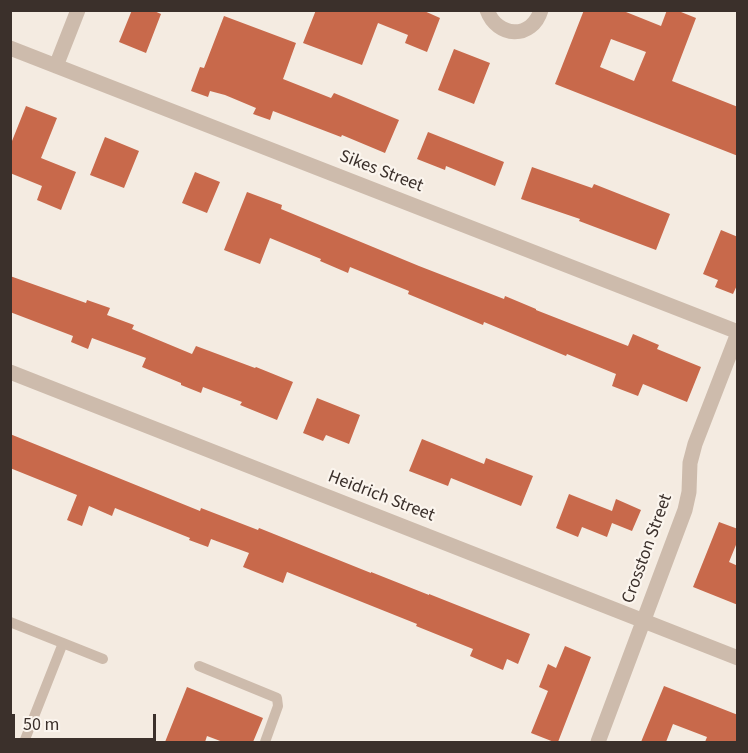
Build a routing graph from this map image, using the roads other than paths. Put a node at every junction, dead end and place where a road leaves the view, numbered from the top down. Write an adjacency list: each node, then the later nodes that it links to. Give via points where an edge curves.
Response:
1 (78, 10): 5 (street)
2 (487, 10): 3 (street, via 497,27 513,32 530,27)
3 (541, 10)
4 (10, 48): 5 (street, Sikes Street)
5 (56, 66): 6 (street, Sikes Street)
6 (738, 332): 8 (street, Crosston Street, via 695,444 685,510)
7 (10, 372): 8 (street, Heidrich Street)
8 (643, 621): 11 (street, Heidrich Street); 16 (street, Crosston Street)
9 (10, 622): 10 (lane)
10 (63, 643): 12 (lane); 14 (lane)
11 (738, 658)
12 (103, 659)
13 (200, 666): 15 (lane, via 277,698 278,706)
14 (24, 742)
15 (265, 742)
16 (598, 742)

